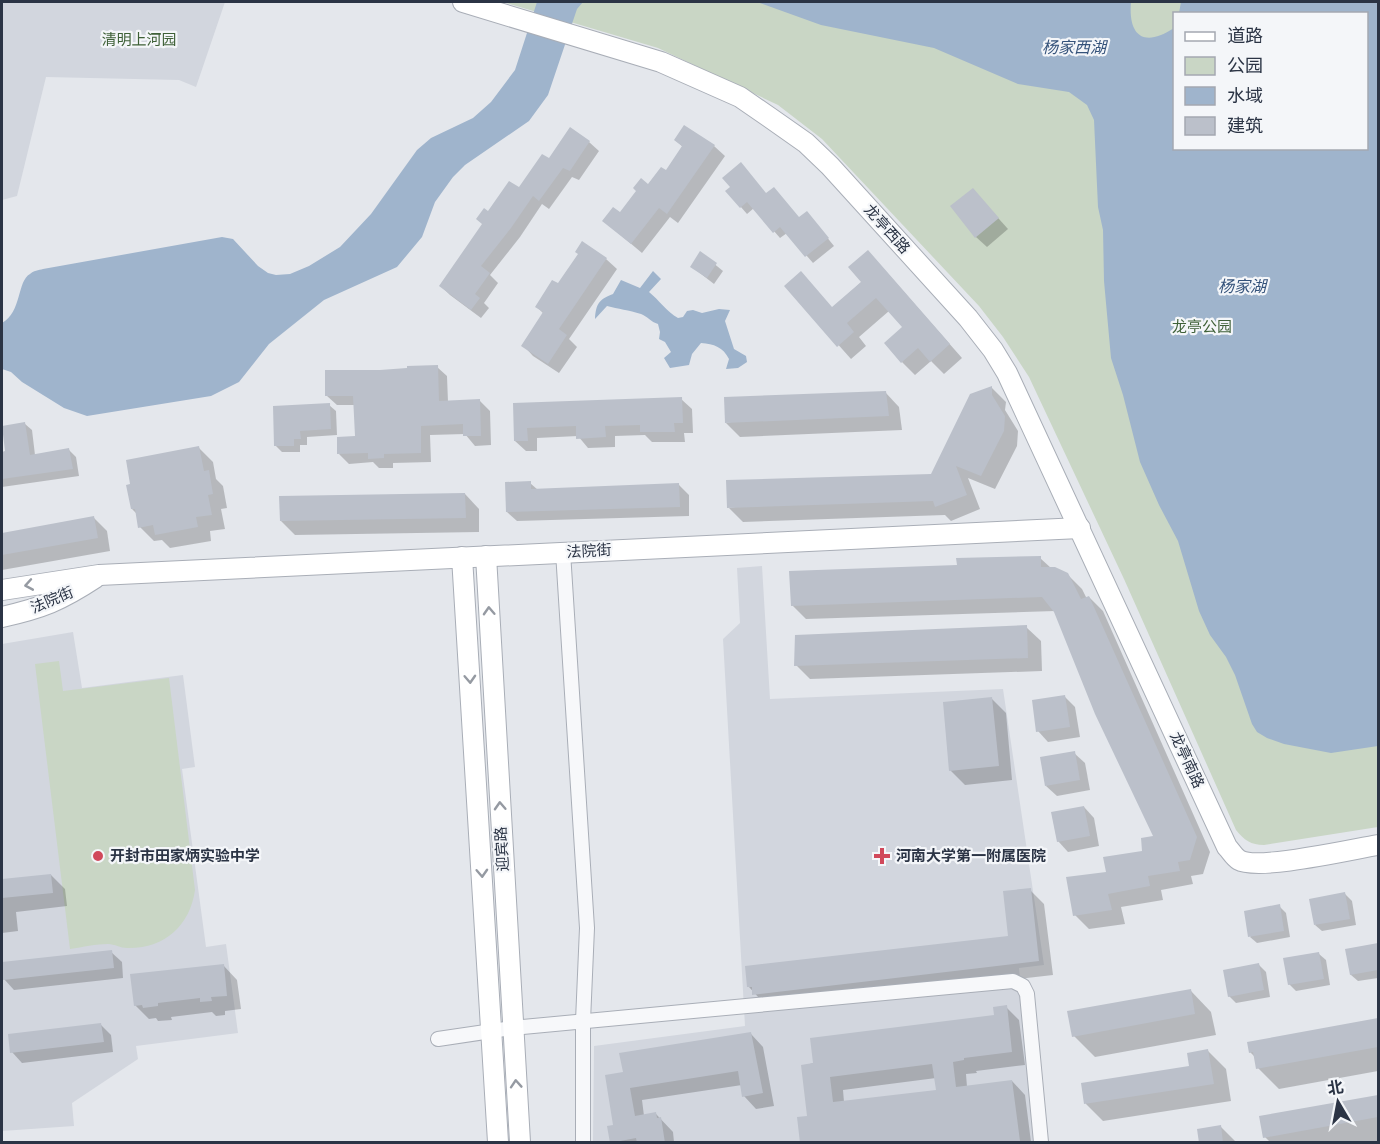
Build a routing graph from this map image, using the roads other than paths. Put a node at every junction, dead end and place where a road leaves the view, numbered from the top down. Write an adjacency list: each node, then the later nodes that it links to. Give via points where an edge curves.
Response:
1 (463, 2): 2 (street, 龙亭西路, via 661,62 740,98 806,143 993,350 1024,406)
2 (1080, 528): 3 (street, 法院街); 9 (street, 龙亭南路, via 1233,854 1247,863 1266,864)
3 (563, 552): 4 (street, 法院街); 10 (street, via 587,928)
4 (486, 556): 5 (street, 法院街); 11 (street, 迎宾路, one-way to 4)
5 (462, 557): 6 (street, 法院街); 12 (street, 迎宾路, one-way to 12)
6 (99, 575): 7 (street, 法院街, one-way to 7); 8 (street, 法院街, via 64,598)
7 (2, 590)
8 (2, 617)
9 (1378, 845)
10 (583, 1021): 11 (street); 16 (street); 17 (street, via 1013,981 1023,986 1027,994)
11 (512, 1028): 12 (street); 15 (street, 迎宾路, one-way to 11)
12 (491, 1030): 13 (street); 14 (street, 迎宾路)
13 (438, 1039)
14 (498, 1143)
15 (520, 1143)
16 (583, 1143)
17 (1041, 1143)

